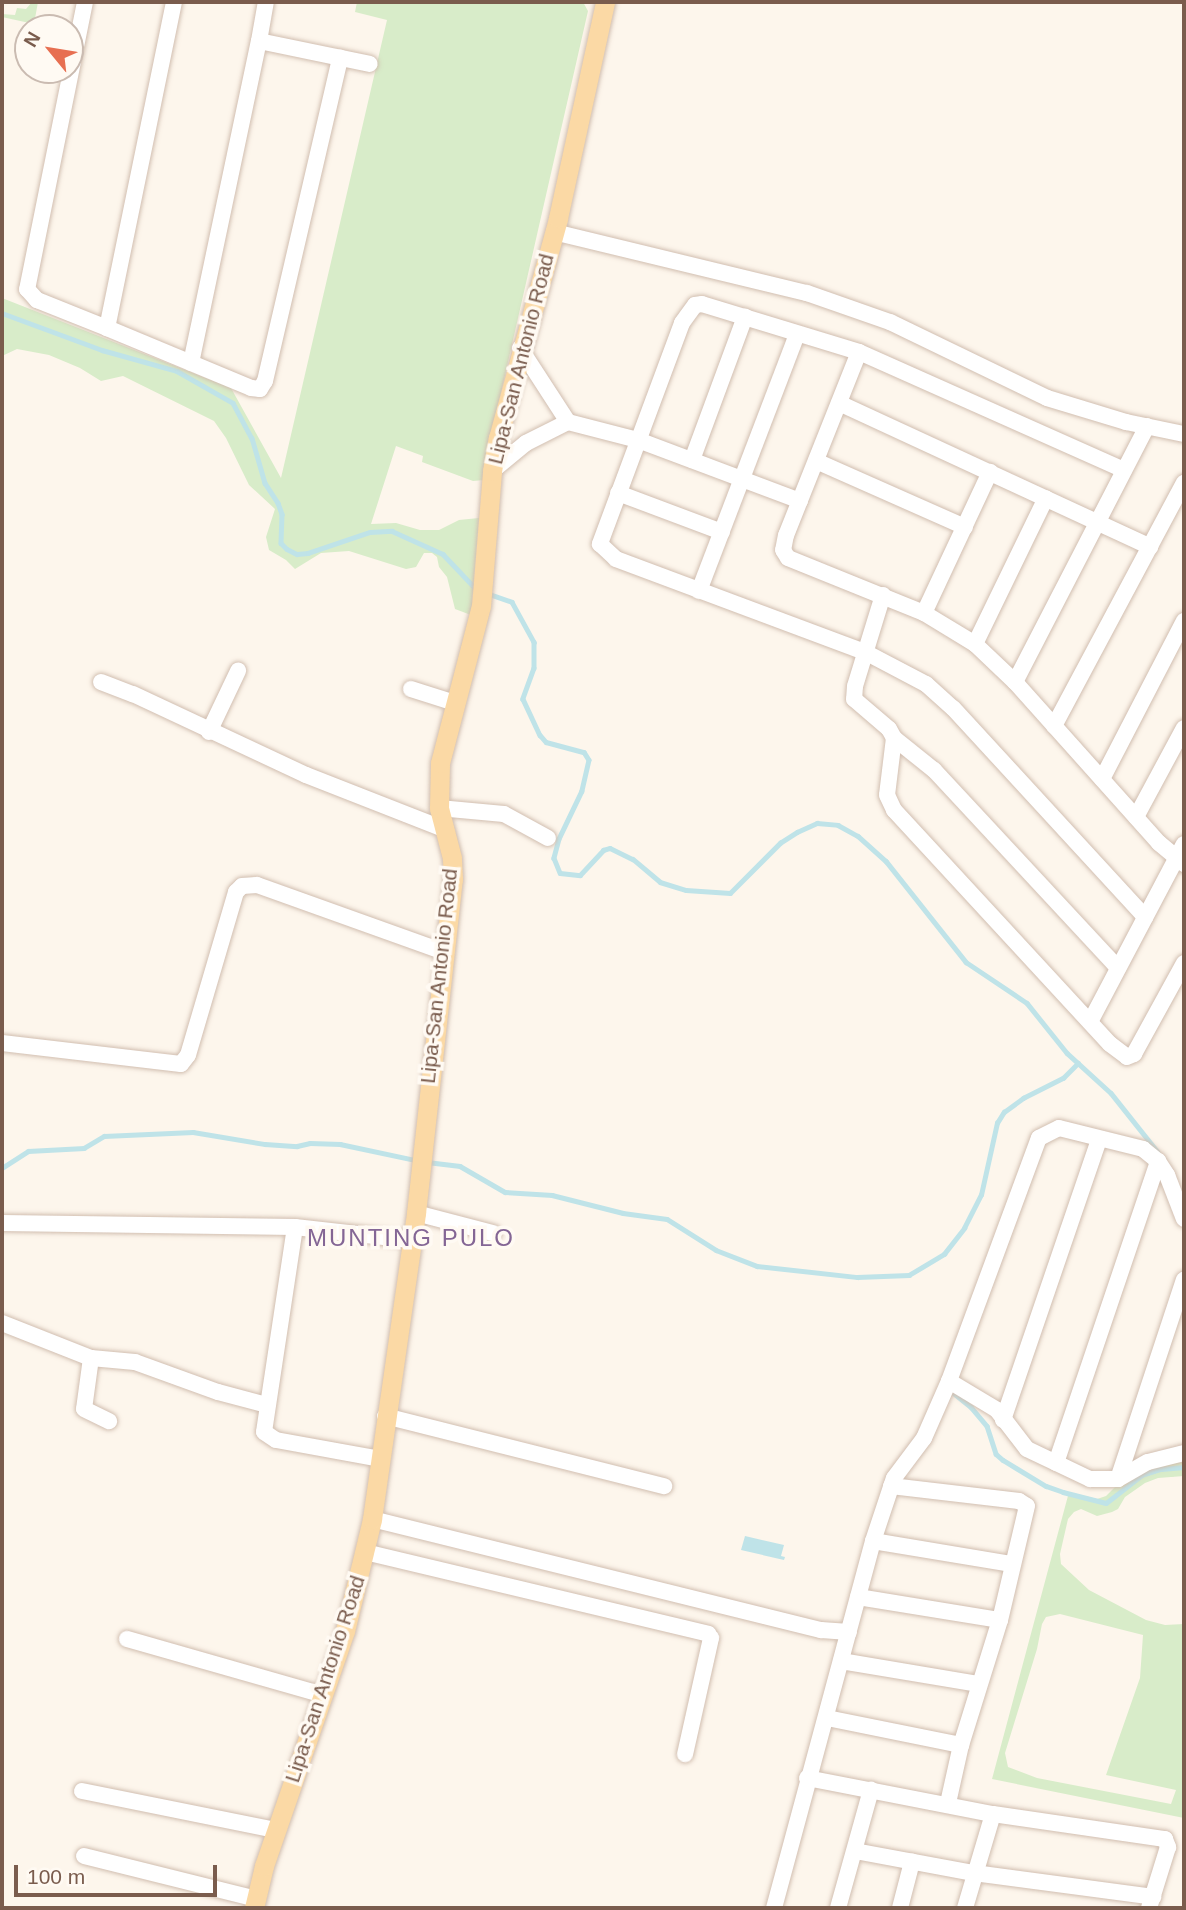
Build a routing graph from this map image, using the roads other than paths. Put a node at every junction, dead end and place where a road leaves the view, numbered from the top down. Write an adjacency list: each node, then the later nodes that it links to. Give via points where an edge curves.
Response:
1 (85, 2): 10 (street, via 27,289 37,300)
2 (174, 2): 10 (street)
3 (265, 2): 5 (street)
4 (605, 2): 8 (main road, Lipa-San Antonio Road)
5 (259, 41): 6 (street); 14 (street)
6 (340, 58): 7 (street); 14 (street, via 262,386 251,388)
7 (370, 64)
8 (554, 232): 12 (main road, Lipa-San Antonio Road); 17 (street, via 807,293 890,323 1047,398)
9 (745, 317): 11 (street); 19 (street, via 702,304 687,313); 20 (street)
10 (107, 328): 14 (street)
11 (797, 334): 13 (street); 25 (street)
12 (520, 348): 16 (street); 23 (main road, Lipa-San Antonio Road)
13 (859, 352): 15 (street); 22 (street)
14 (191, 363)
15 (839, 403): 21 (street); 24 (street)
16 (568, 422): 19 (street); 23 (street, via 526,443)
17 (1147, 426): 18 (street); 22 (street)
18 (1184, 434)
19 (638, 440): 20 (street); 27 (street)
20 (692, 460): 25 (street)
21 (816, 461): 29 (street); 31 (street)
22 (1124, 470): 30 (street)
23 (492, 471): 44 (main road, Lipa-San Antonio Road, via 481,606)
24 (990, 472): 28 (street); 31 (street)
25 (742, 478): 29 (street); 32 (street)
26 (1184, 484): 33 (street)
27 (618, 493): 32 (street); 34 (street, via 601,536 606,552)
28 (1046, 498): 30 (street); 38 (street)
29 (800, 501): 35 (street, via 786,535 783,550 788,558)
30 (1098, 521): 33 (street); 42 (street)
31 (965, 527): 36 (street)
32 (722, 532): 34 (street)
33 (1150, 547): 45 (street)
34 (699, 591): 39 (street)
35 (883, 595): 36 (street); 39 (street)
36 (924, 613): 38 (street)
37 (1184, 621): 49 (street)
38 (975, 644): 42 (street)
39 (865, 652): 48 (street, via 854,699); 56 (street, via 939,695)
40 (238, 671): 47 (street)
41 (101, 682): 47 (street)
42 (1015, 682): 45 (street)
43 (411, 689): 44 (street)
44 (456, 704): 50 (main road, Lipa-San Antonio Road, via 440,763)
45 (1054, 726): 49 (street)
46 (1184, 728): 51 (street)
47 (209, 732): 52 (street, via 351,795)
48 (894, 738): 59 (street, via 934,770); 60 (street, via 887,795 894,810)
49 (1102, 779): 51 (street)
50 (439, 808): 52 (main road, Lipa-San Antonio Road); 53 (street, via 504,814)
51 (1136, 817): 55 (street)
52 (444, 829): 57 (main road, Lipa-San Antonio Road, via 453,869)
53 (548, 838)
54 (1184, 844): 55 (street)
55 (1180, 862): 56 (street)
56 (1145, 917): 59 (street)
57 (444, 952): 61 (street, via 257,885 242,886 236,892 188,1055 181,1064); 64 (main road, Lipa-San Antonio Road)
58 (1184, 963): 60 (street, via 1134,1054 1127,1057 1119,1052)
59 (1118, 968): 60 (street)
60 (1090, 1022)
61 (2, 1042)
62 (1099, 1139): 63 (street, via 1143,1149); 73 (street, via 1059,1128 1039,1138); 76 (street)
63 (1158, 1161): 65 (street); 80 (street)
64 (416, 1213): 68 (street); 69 (main road, Lipa-San Antonio Road)
65 (1184, 1219)
66 (2, 1223): 67 (street)
67 (295, 1227): 69 (street); 74 (street)
68 (493, 1233)
69 (410, 1240): 75 (main road, Lipa-San Antonio Road)
70 (1184, 1280): 81 (street)
71 (2, 1323): 72 (street)
72 (91, 1358): 74 (street, via 135,1362); 77 (street, via 84,1409)
73 (948, 1381): 76 (street, via 989,1405); 83 (street, via 924,1438)
74 (267, 1405): 79 (street, via 264,1432 276,1440)
75 (385, 1416): 79 (main road, Lipa-San Antonio Road); 82 (street)
76 (1003, 1420): 80 (street, via 1027,1449)
77 (109, 1421)
78 (1184, 1453): 81 (street, via 1148,1462)
79 (381, 1459): 84 (main road, Lipa-San Antonio Road)
80 (1056, 1463): 81 (street, via 1090,1479)
81 (1118, 1479)
82 (664, 1486)
83 (891, 1486): 85 (street); 87 (street, via 1025,1503)
84 (372, 1519): 86 (main road, Lipa-San Antonio Road); 90 (street, via 821,1630)
85 (873, 1541): 87 (street); 88 (street)
86 (365, 1552): 94 (main road, Lipa-San Antonio Road); 97 (street, via 708,1634 711,1638)
87 (1012, 1564): 89 (street)
88 (858, 1597): 89 (street); 90 (street)
89 (1000, 1620): 93 (street)
90 (849, 1632): 92 (street)
91 (127, 1639): 94 (street)
92 (841, 1661): 93 (street); 95 (street)
93 (979, 1684): 96 (street)
94 (323, 1695): 103 (main road, Lipa-San Antonio Road)
95 (827, 1718): 96 (street); 98 (street)
96 (961, 1745): 101 (street)
97 (685, 1754)
98 (807, 1778): 99 (street); 110 (street)
99 (871, 1790): 101 (street); 104 (street)
100 (82, 1791): 103 (street)
101 (947, 1802): 102 (street)
102 (993, 1814): 107 (street); 108 (street, via 1166,1839 1168,1847)
103 (276, 1830): 109 (main road, Lipa-San Antonio Road)
104 (855, 1850): 106 (street); 111 (street)
105 (84, 1856): 109 (street)
106 (912, 1862): 107 (street); 112 (street)
107 (974, 1873): 108 (street); 113 (street)
108 (1151, 1902)
109 (255, 1904)
110 (774, 1908)
111 (838, 1908)
112 (900, 1908)
113 (965, 1908)

